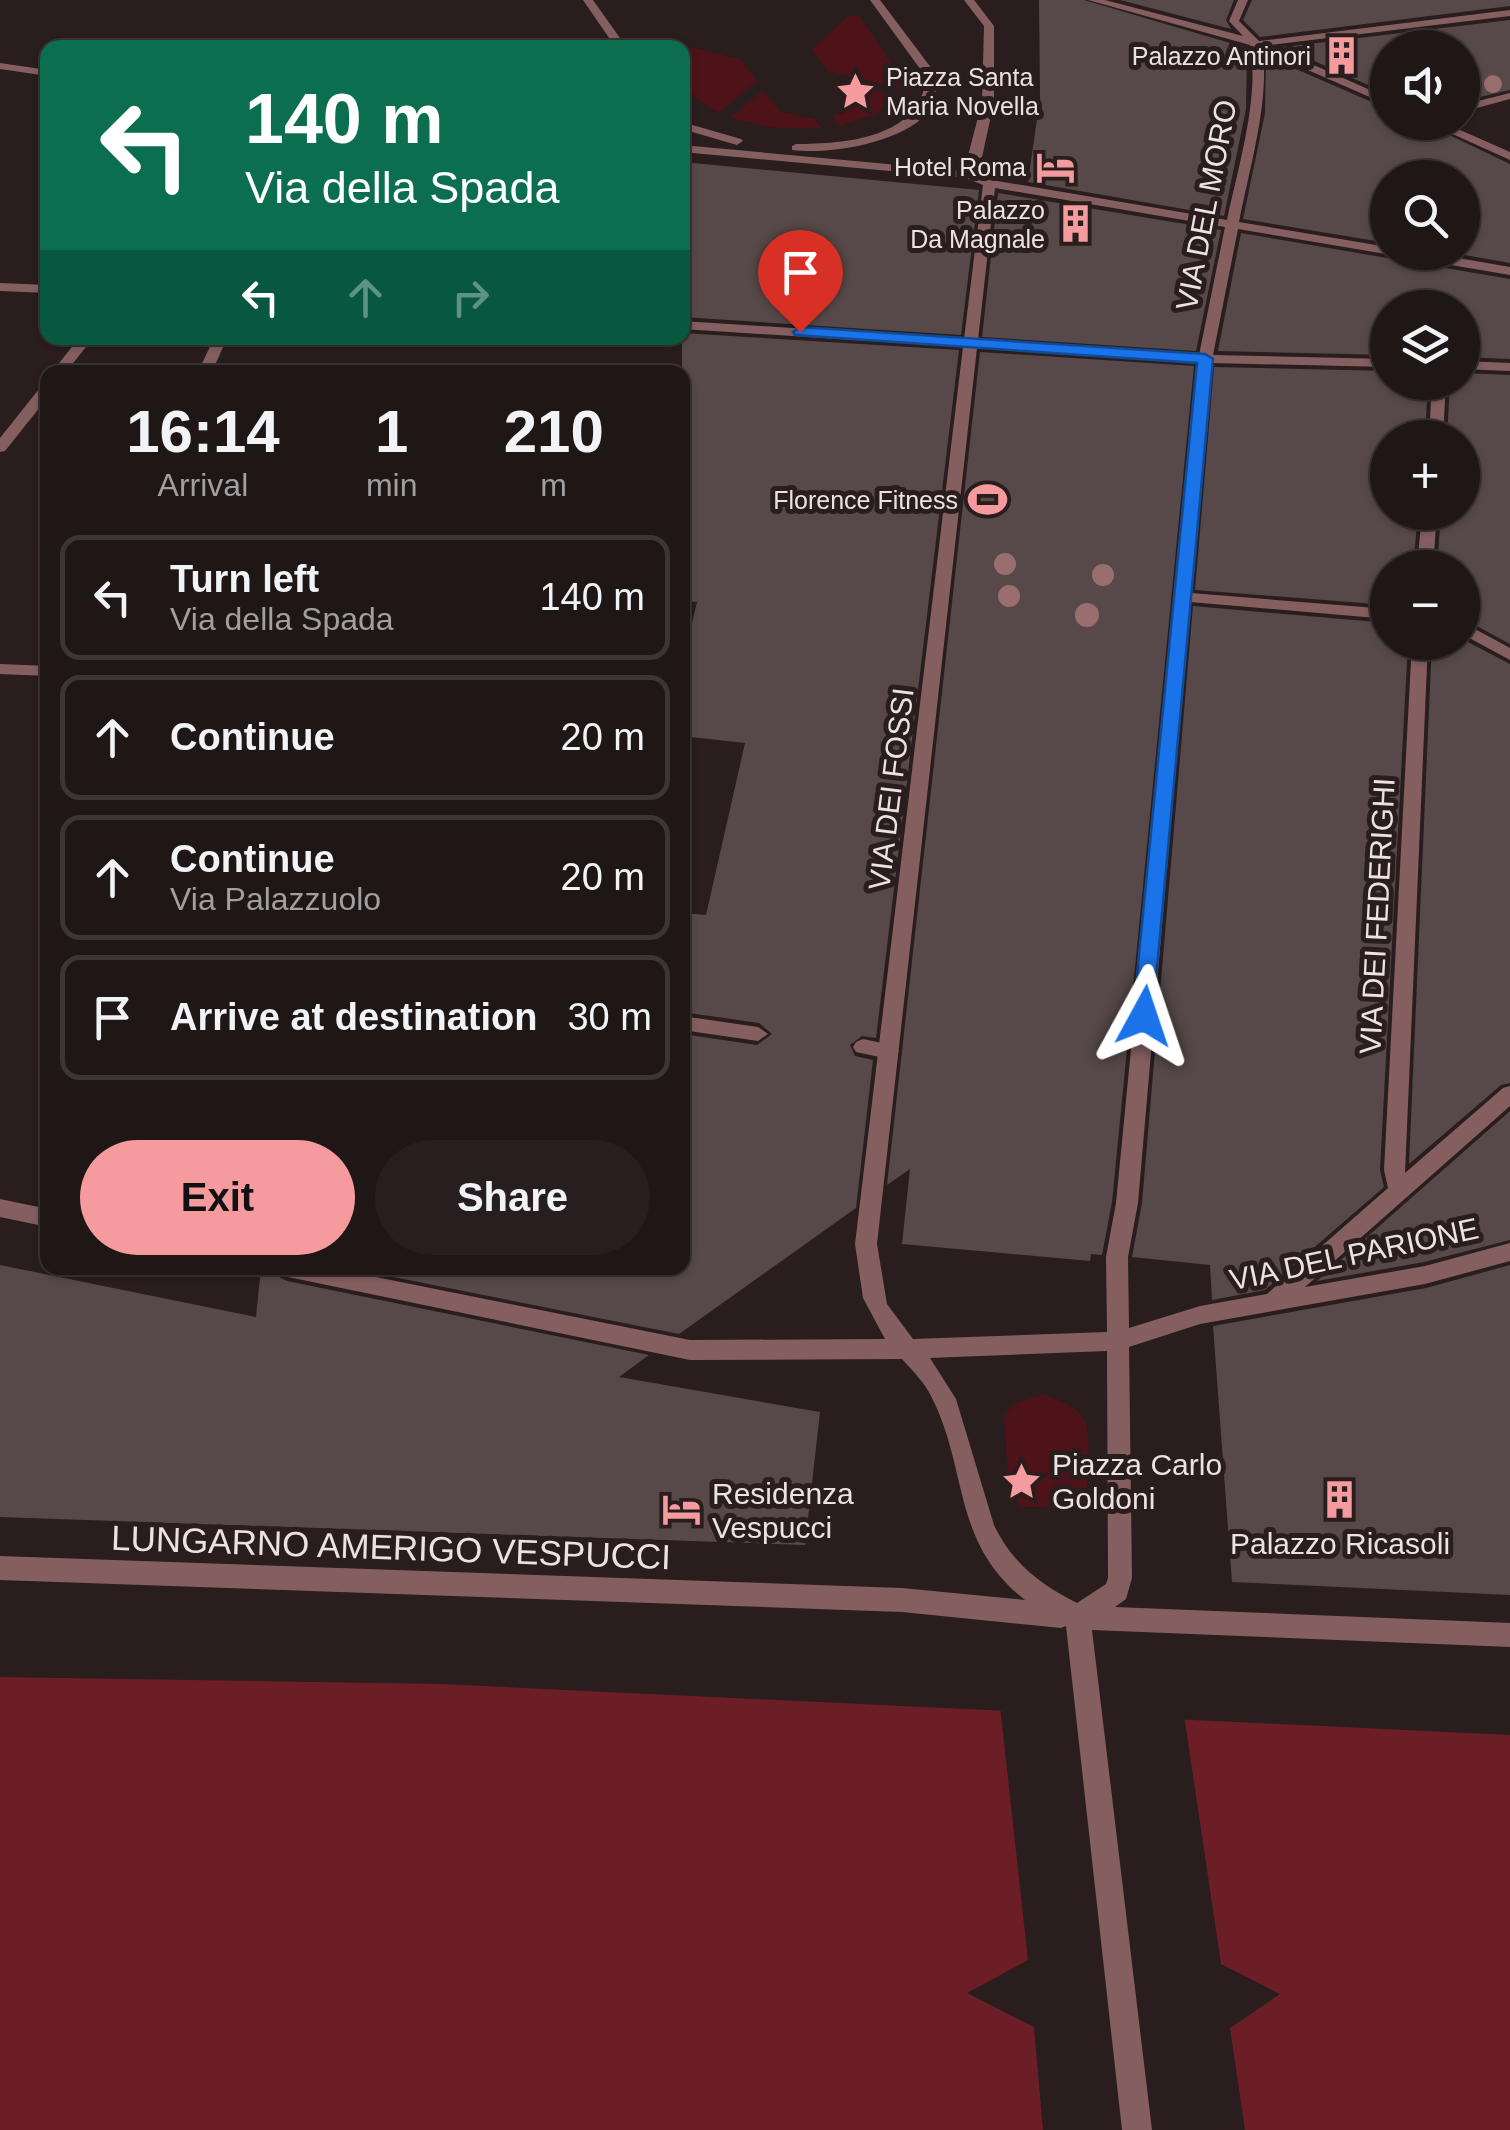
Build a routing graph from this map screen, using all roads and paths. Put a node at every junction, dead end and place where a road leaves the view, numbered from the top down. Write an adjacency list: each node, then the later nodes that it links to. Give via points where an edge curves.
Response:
1 (588, 0): 7 (street)
2 (875, 0): 14 (street, via 932,77 931,98 913,120 864,140 803,148 735,141)
3 (969, 0): 18 (street, via 989,26 990,69)
4 (1093, 0): 8 (street)
5 (1242, 0): 8 (street, VIA DEL MORO, via 1234,21)
6 (1510, 14): 8 (street)
7 (616, 40)
8 (1256, 43): 11 (street); 20 (street, VIA DEL MORO, via 1252,127)
9 (0, 66): 10 (street)
10 (40, 71)
11 (1370, 94)
12 (1510, 96): 13 (street)
13 (1480, 104)
14 (690, 127)
15 (1473, 140): 17 (street)
16 (690, 148): 18 (street)
17 (1510, 156)
18 (968, 175): 19 (street)
19 (990, 183): 20 (street); 27 (street, VIA DEI FOSSI)
20 (1232, 225): 21 (street); 29 (street, VIA DEL MORO)
21 (1370, 248)
22 (1480, 266): 23 (street)
23 (1510, 271)
24 (0, 287): 25 (street)
25 (40, 289)
26 (690, 324): 27 (street)
27 (970, 341): 29 (street); 46 (street, VIA DEI FOSSI)
28 (80, 345): 31 (street)
29 (1205, 359): 30 (street); 36 (street, VIA DEL MORO)
30 (1370, 363)
31 (64, 365)
32 (1480, 365): 33 (street)
33 (1510, 367)
34 (40, 397): 35 (street)
35 (0, 448)
36 (1184, 597): 37 (street); 54 (street, VIA DEL MORO, via 1118,1266)
37 (1370, 612)
38 (1480, 637): 39 (street)
39 (1510, 655)
40 (1419, 660): 48 (street, VIA DEI FEDERIGHI)
41 (0, 670): 42 (street)
42 (40, 671)
43 (690, 1024): 44 (street)
44 (758, 1034)
45 (863, 1047): 46 (street)
46 (888, 1051): 55 (street, VIA DEI FOSSI, via 866,1244 876,1305)
47 (1510, 1094): 48 (street)
48 (1398, 1191): 53 (street)
49 (0, 1208): 50 (street)
50 (40, 1216)
51 (1510, 1252): 53 (street, VIA DEL PARIONE, via 1425,1275)
52 (322, 1275): 55 (street, via 690,1350)
53 (1272, 1302): 54 (street, VIA DEL PARIONE)
54 (1118, 1341): 55 (street); 57 (street, via 1120,1578 1117,1591)
55 (908, 1349): 57 (street, via 944,1396 991,1551 1016,1582)
56 (0, 1568): 57 (street, LUNGARNO AMERIGO VESPUCCI, via 902,1600)
57 (1078, 1617): 58 (street); 59 (street)
58 (1510, 1635)
59 (1136, 2130)

